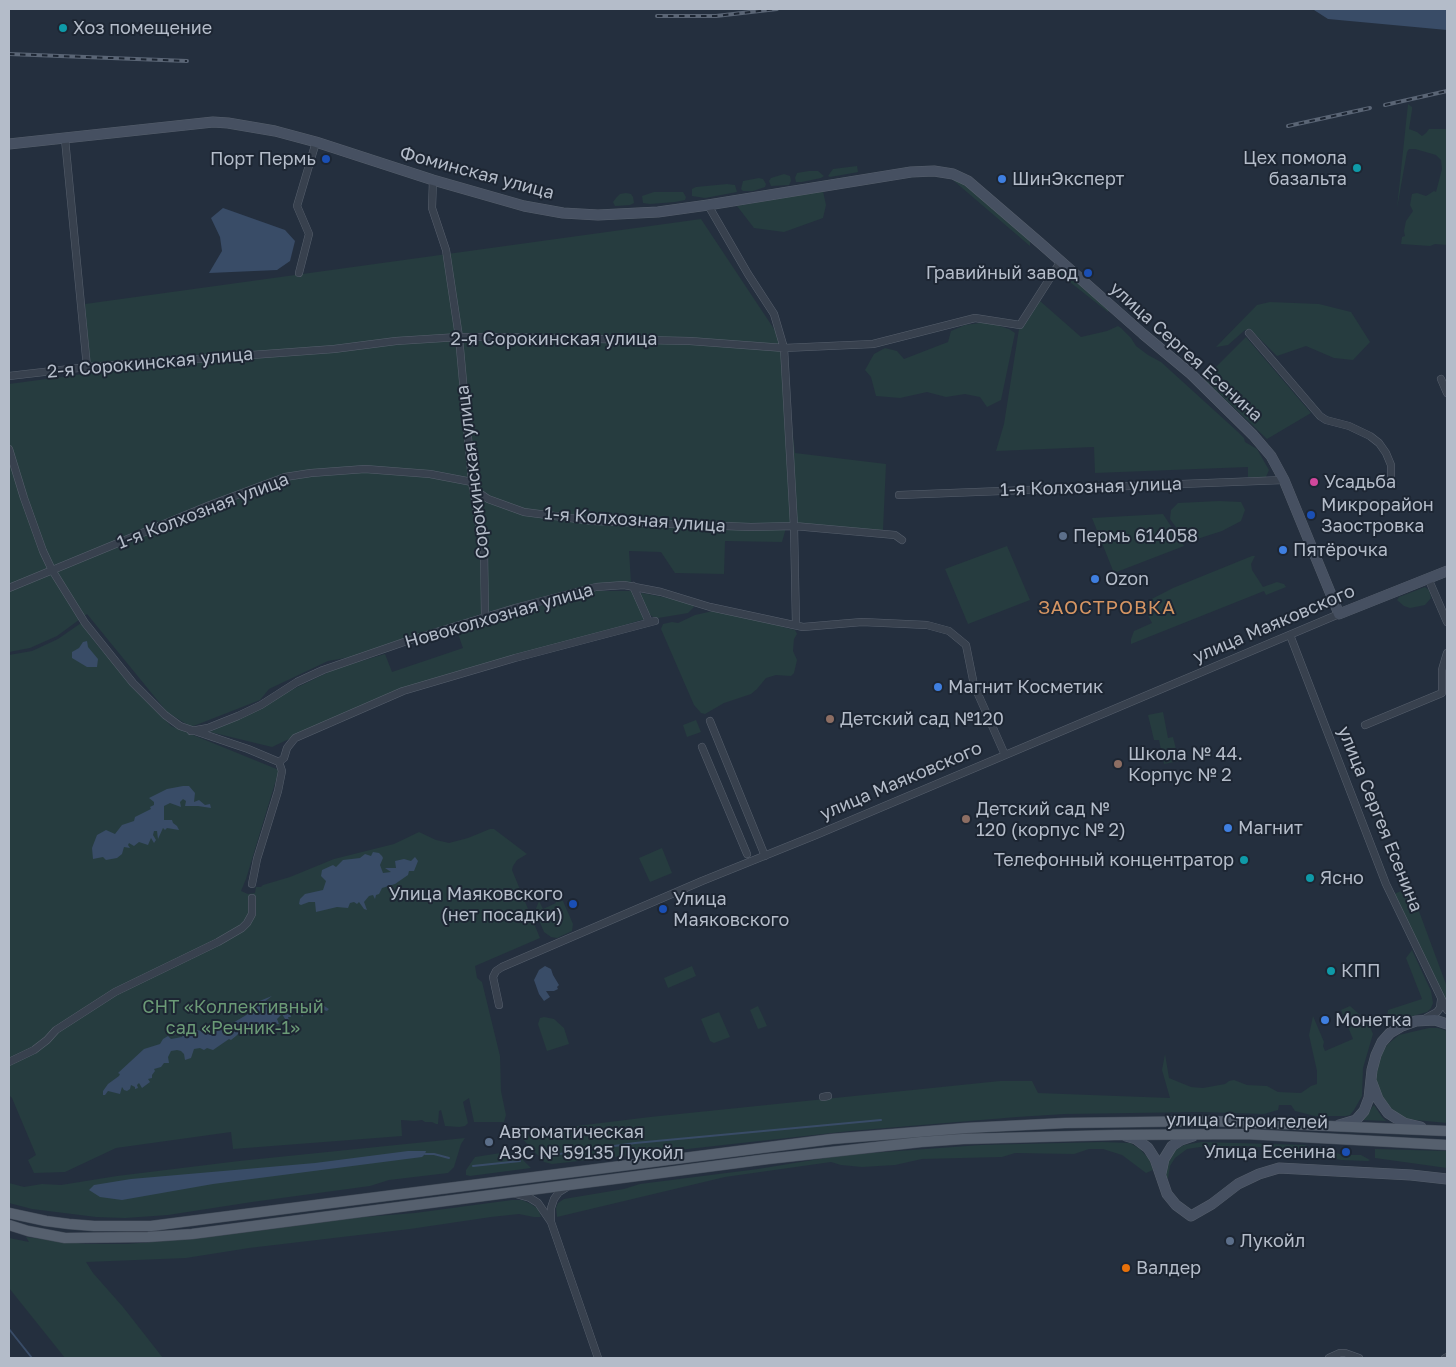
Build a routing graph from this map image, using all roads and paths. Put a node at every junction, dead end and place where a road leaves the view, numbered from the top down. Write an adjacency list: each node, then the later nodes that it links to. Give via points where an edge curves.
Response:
1 (64, 139): 2 (street, Фоминская улица, via 213,122 242,125); 3 (street, Фоминская улица); 12 (street)
2 (316, 142): 4 (street, Фоминская улица); 8 (street, via 296,206 309,234)
3 (9, 144)
4 (433, 180): 6 (street, Фоминская улица, via 524,206 582,215 623,215); 10 (street, Сорокинская улица, via 432,208 446,250)
5 (968, 181): 6 (street, Фоминская улица, via 945,172 918,171); 7 (street, улица Сергея Есенина)
6 (708, 205): 11 (street, via 774,314)
7 (1061, 261): 11 (street, 2-я Сорокинская улица, via 1020,325 975,318 873,344); 17 (street, улица Сергея Есенина, via 1237,418 1271,456)
8 (299, 273)
9 (1249, 333): 19 (street, via 1320,416 1349,426 1379,443 1389,458)
10 (459, 337): 11 (street, 2-я Сорокинская улица, via 690,341); 12 (street, 2-я Сорокинская улица); 18 (street, Сорокинская улица)
11 (784, 348): 21 (street)
12 (87, 367): 13 (street, 2-я Сорокинская улица)
13 (9, 376)
14 (1441, 379): 15 (street)
15 (1447, 393)
16 (9, 449): 23 (street)
17 (1284, 480): 20 (street, 1-я Колхозная улица); 28 (street, улица Сергея Есенина)
18 (472, 482): 21 (street, 1-я Колхозная улица, via 478,492 488,498 524,512 593,521); 23 (street, 1-я Колхозная улица, via 430,474 366,469 285,477); 29 (street, Сорокинская улица, via 484,551)
19 (1391, 482)
20 (899, 495)
21 (794, 526): 22 (street, 1-я Колхозная улица, via 895,536); 31 (street)
22 (902, 540)
23 (52, 570): 27 (street, 1-я Колхозная улица); 36 (street, via 85,623 133,683 170,719)
24 (1447, 571): 25 (street, улица Маяковского)
25 (1428, 578): 28 (street, улица Маяковского); 30 (street)
26 (633, 586): 29 (street, Новоколхозная улица, via 596,587); 31 (street, Новоколхозная улица, via 710,607); 39 (street, via 652,622 403,691 295,738)
27 (9, 588)
28 (1339, 614): 32 (street, улица Маяковского)
29 (485, 616): 36 (street, Новоколхозная улица, via 323,670 245,713 208,728)
30 (1447, 622)
31 (796, 625): 38 (street, Новоколхозная улица, via 862,622 927,625 949,631 966,645 974,685)
32 (1290, 636): 38 (street, улица Маяковского); 44 (street, улица Сергея Есенина, via 1386,884)
33 (1447, 653): 35 (street, via 1442,670 1442,693)
34 (710, 721): 41 (street)
35 (1365, 725)
36 (191, 731): 39 (street)
37 (702, 747): 40 (street)
38 (1005, 755): 41 (street, улица Маяковского)
39 (279, 762): 42 (street, via 282,771 278,791)
40 (747, 854)
41 (765, 856): 45 (street, улица Маяковского, via 496,971 493,979)
42 (252, 884)
43 (252, 898): 49 (street, via 253,911 245,926 115,992 56,1030 34,1050)
44 (1441, 1000): 46 (street, улица Сергея Есенина); 47 (street, via 1437,1012)
45 (499, 1006)
46 (1447, 1010)
47 (1416, 1021): 48 (street, via 1435,1020); 50 (street, via 1395,1030 1382,1042)
48 (1447, 1024)
49 (9, 1062)
50 (1371, 1077): 51 (street, via 1369,1098 1360,1116); 52 (street, via 1378,1099 1388,1113 1404,1123)
51 (1332, 1126): 52 (main road, улица Строителей); 61 (main road, улица Строителей, via 1211,1121 1065,1123 832,1139 151,1226 69,1224)
52 (1435, 1130): 53 (main road, улица Строителей)
53 (1447, 1131)
54 (1204, 1134): 55 (main road, улица Строителей); 56 (main road, улица Строителей); 57 (street, via 1186,1138 1172,1146 1164,1159)
55 (1115, 1135): 57 (street, via 1131,1137 1145,1145 1155,1159); 59 (main road, улица Строителей, via 921,1142)
56 (1447, 1145)
57 (1161, 1178): 58 (street, via 1167,1194 1191,1216 1238,1184 1279,1168)
58 (1447, 1179)
59 (578, 1183): 60 (main road, улица Строителей); 62 (street, via 555,1196)
60 (504, 1194): 62 (street, via 522,1195 534,1200); 63 (main road, улица Строителей, via 148,1237 65,1238)
61 (9, 1213)
62 (551, 1222): 64 (street)
63 (9, 1225)
64 (598, 1358)
65 (1329, 1358): 66 (street, via 1340,1352)
66 (1359, 1358)

